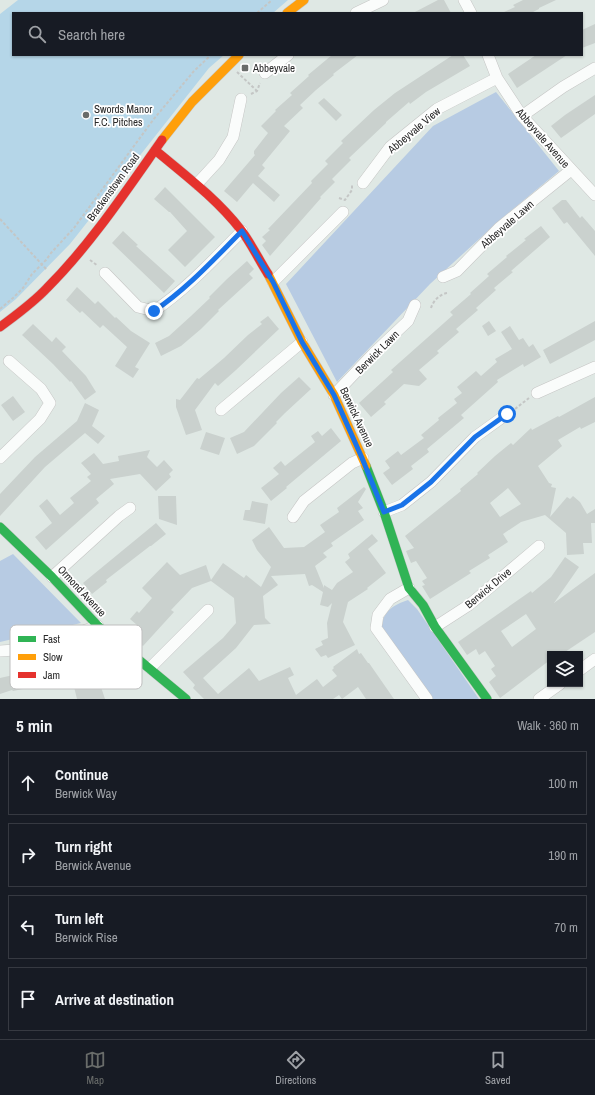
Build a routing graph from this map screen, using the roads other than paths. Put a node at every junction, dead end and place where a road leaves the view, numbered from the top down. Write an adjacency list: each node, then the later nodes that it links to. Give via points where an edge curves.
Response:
1 (304, 0): 4 (street)
2 (383, 0): 5 (street)
3 (464, 0): 6 (street)
4 (288, 12)
5 (358, 12)
6 (470, 12)
7 (238, 56): 15 (street, Brackenstown Road, via 197,96)
8 (287, 56): 11 (street)
9 (488, 56): 12 (street, Abbeyvale Avenue)
10 (595, 68): 14 (street)
11 (265, 73)
12 (497, 78): 14 (street, Abbeyvale Avenue); 18 (street, Abbeyvale View, via 437,109 390,147)
13 (241, 99): 17 (street, via 233,136 219,160)
14 (522, 116): 16 (street, Abbeyvale Avenue)
15 (155, 150): 17 (street, Berwick Avenue); 26 (street, Brackenstown Road, via 81,252 41,294)
16 (572, 170): 19 (street, Abbeyvale Avenue); 23 (street, Abbeyvale Lawn, via 499,228 457,271)
17 (197, 184): 21 (street, Berwick Avenue)
18 (357, 184)
19 (595, 195)
20 (343, 212): 24 (street)
21 (242, 231): 22 (street, via 194,280 154,311 138,307); 24 (street, Berwick Avenue)
22 (105, 273)
23 (442, 278)
24 (273, 282): 27 (street, Berwick Avenue)
25 (415, 305): 31 (street, Berwick Lawn, via 408,321)
26 (0, 327)
27 (302, 342): 31 (street, Berwick Avenue); 32 (street)
28 (9, 361): 34 (street, via 41,389 50,403 40,419)
29 (595, 367): 30 (street)
30 (537, 393)
31 (334, 395): 35 (street, Berwick Avenue)
32 (221, 410)
33 (507, 414): 37 (street, via 475,437 431,482 402,505)
34 (0, 458)
35 (362, 458): 37 (street, Berwick Avenue); 38 (street, via 352,463 304,502)
36 (130, 508): 41 (street)
37 (384, 512): 42 (street, Berwick Avenue)
38 (293, 517)
39 (0, 527): 41 (street, Ormond Avenue)
40 (539, 546): 45 (street, Berwick Drive, via 469,605)
41 (52, 577): 44 (street, Ormond Avenue)
42 (409, 588): 45 (street, Berwick Avenue); 54 (street, via 390,599 378,615 376,628)
43 (208, 610): 50 (street)
44 (97, 625)
45 (436, 627): 55 (street, Berwick Avenue)
46 (10, 650): 47 (street)
47 (0, 651)
48 (595, 659): 51 (street)
49 (142, 662): 50 (street, Ormond Avenue)
50 (150, 668): 53 (street, Ormond Avenue)
51 (583, 668)
52 (556, 687): 56 (street)
53 (186, 699)
54 (427, 699)
55 (487, 699)
56 (539, 699)

